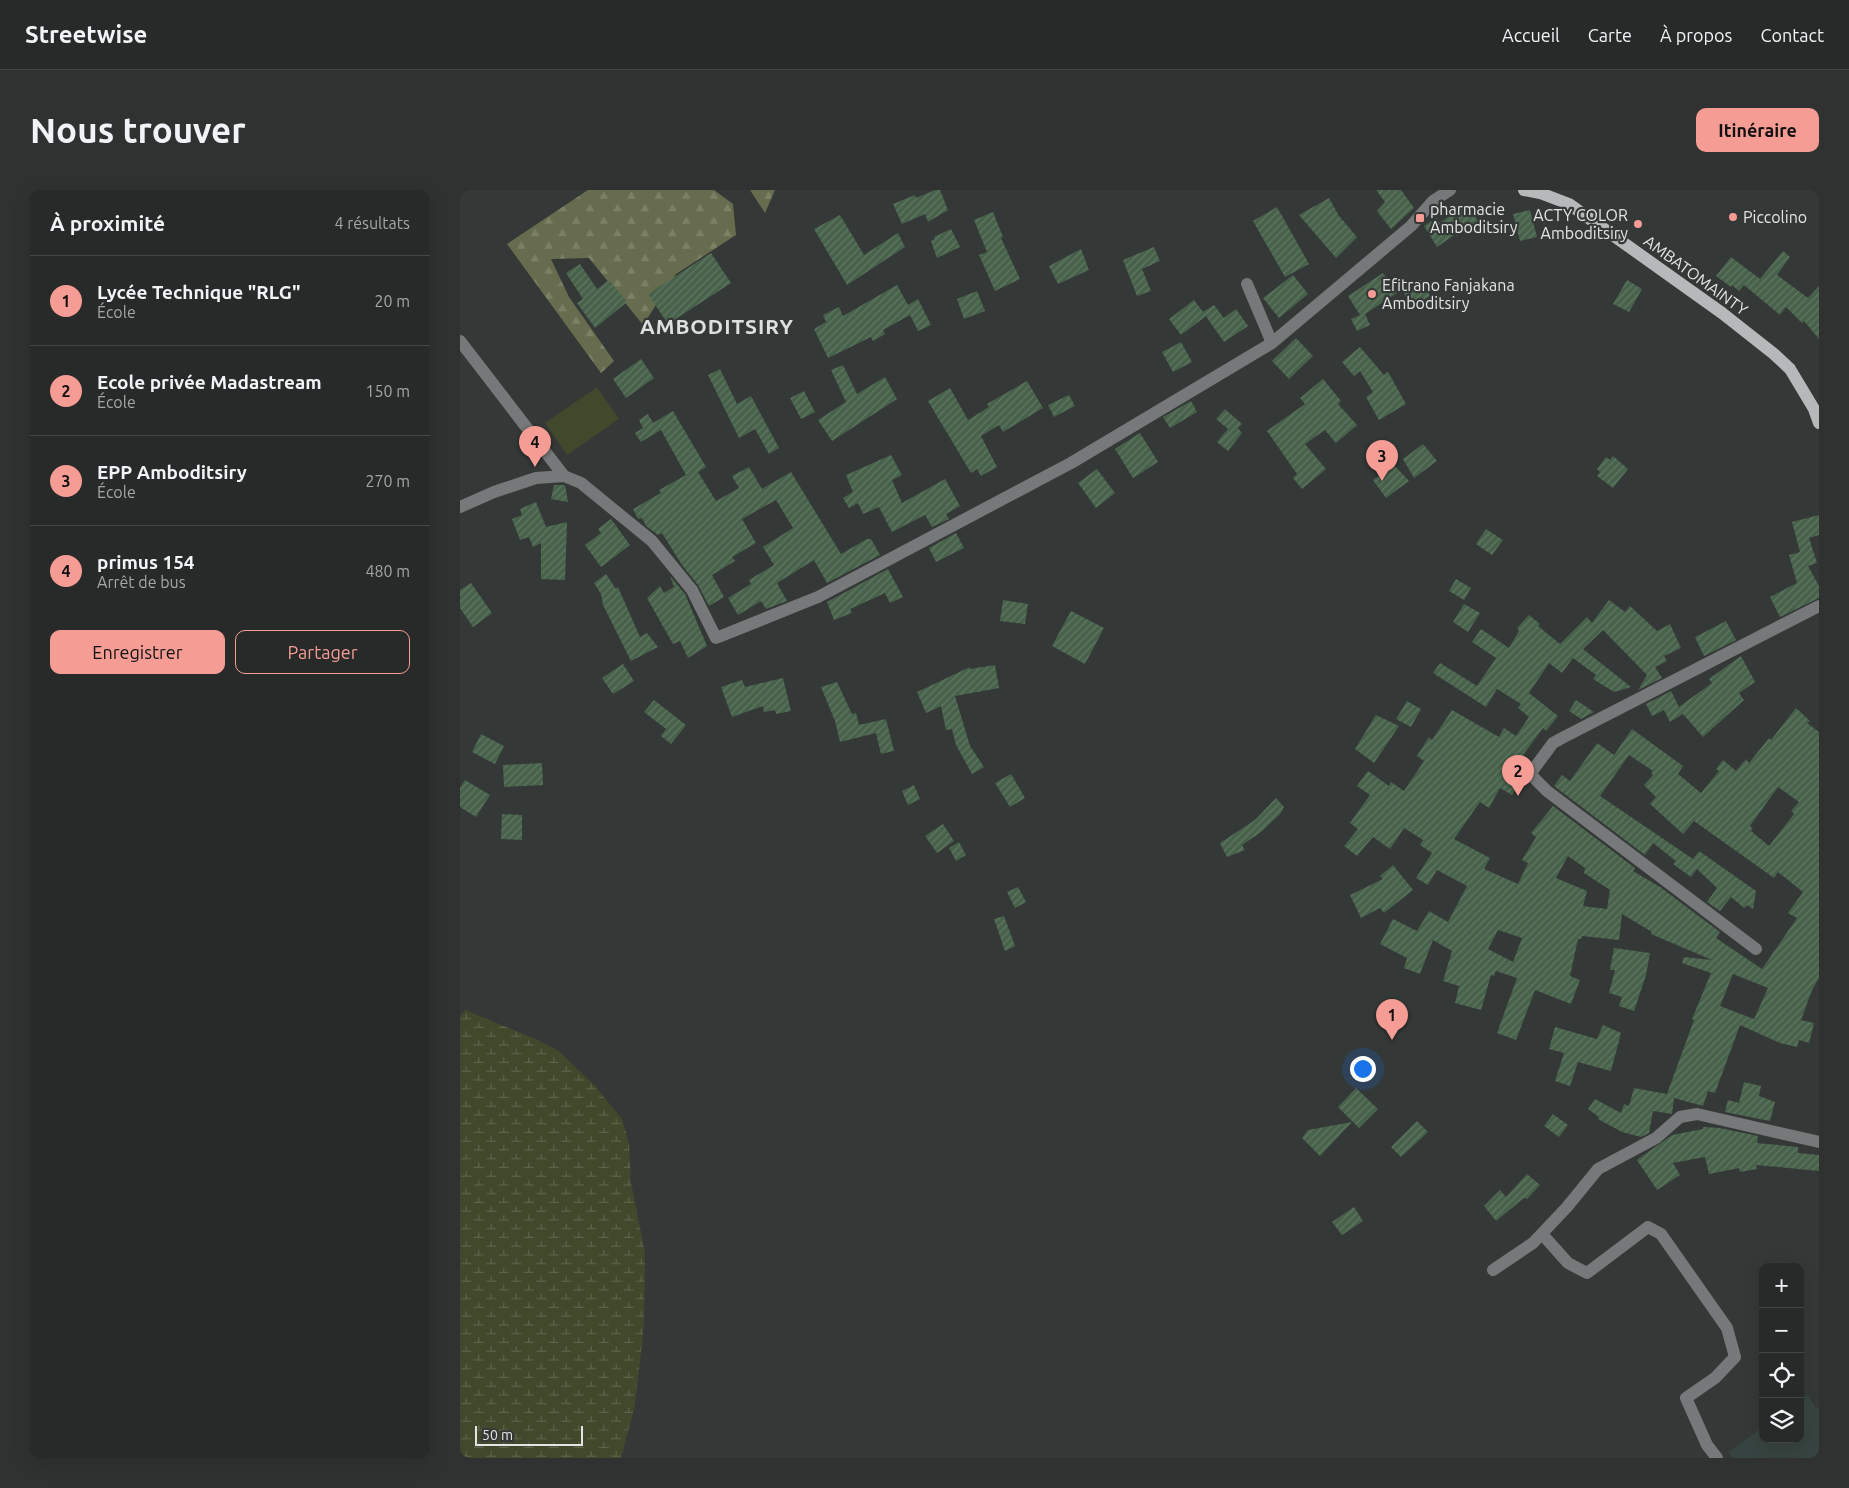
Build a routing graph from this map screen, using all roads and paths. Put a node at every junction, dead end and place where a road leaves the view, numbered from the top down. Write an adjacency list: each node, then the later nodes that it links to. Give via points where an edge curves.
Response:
1 (1450, 190): 5 (street)
2 (1524, 190): 6 (main road, AMBATOMAINTY, via 1568,204 1737,324 1790,369)
3 (1247, 284): 5 (street)
4 (460, 341): 7 (street)
5 (1272, 343): 7 (street, via 1071,463 818,597 716,638 692,590 652,541 581,483)
6 (1819, 423)
7 (564, 476): 8 (street, via 536,478)
8 (460, 507)
9 (1819, 606): 10 (street, via 1564,737 1553,744 1530,774 1547,791)
10 (1756, 949)
11 (1819, 1142): 12 (street, via 1697,1114 1680,1117 1656,1138 1598,1169)
12 (1542, 1234): 13 (street); 14 (street, via 1568,1263 1587,1273 1648,1227 1661,1234 1728,1328 1735,1357 1716,1378 1686,1398 1707,1445)
13 (1493, 1270)
14 (1717, 1458)

